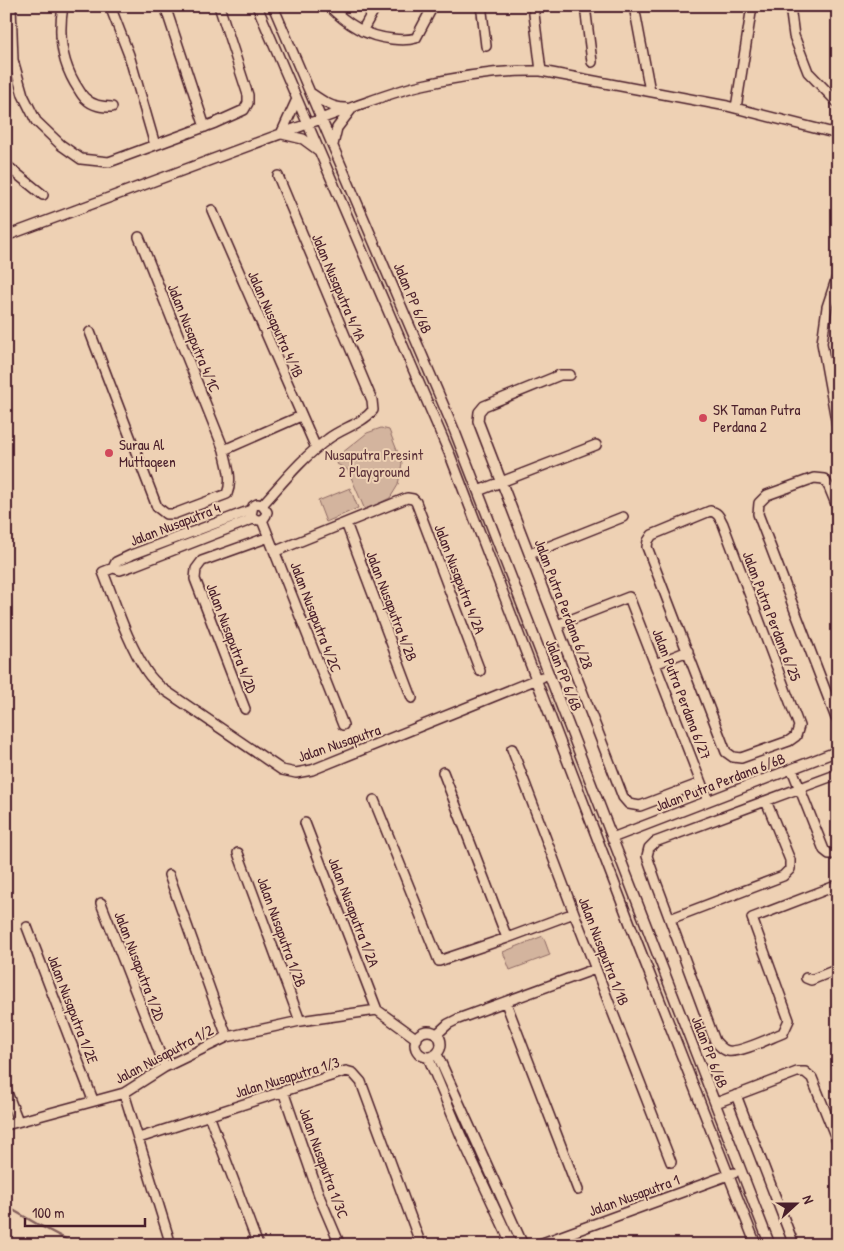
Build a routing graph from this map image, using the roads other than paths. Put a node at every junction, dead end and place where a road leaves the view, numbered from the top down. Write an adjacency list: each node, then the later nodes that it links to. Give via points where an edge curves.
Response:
1 (11, 6): 18 (street)
2 (63, 6): 26 (street, via 60,30 63,54 72,79 85,99 99,106)
3 (110, 6): 35 (street, via 129,55)
4 (165, 6): 31 (street)
5 (219, 6): 31 (street, via 248,103 244,110)
6 (257, 6): 24 (street, Jalan PP 6/6B)
7 (273, 6): 23 (street, Jalan PP 6/6B)
8 (329, 6): 17 (street, via 340,18)
9 (376, 6): 17 (street)
10 (433, 6): 17 (street, via 416,38 398,40)
11 (480, 6): 19 (street)
12 (533, 6): 21 (street)
13 (585, 6): 20 (street)
14 (634, 6): 22 (street)
15 (752, 6): 28 (street)
16 (790, 6): 25 (street, via 794,36 808,72)
17 (362, 31)
18 (9, 44): 35 (street, via 23,95 36,121 61,145 81,158 109,162)
19 (486, 46)
20 (592, 62)
21 (541, 71): 22 (street); 27 (street, via 516,70 422,85)
22 (650, 92): 28 (street)
23 (311, 93): 27 (street, via 333,107); 29 (street, Jalan PP 6/6B)
24 (297, 99): 30 (street, Jalan PP 6/6B); 32 (street)
25 (838, 103)
26 (112, 107)
27 (353, 107): 29 (street); 34 (street, via 337,128)
28 (736, 108): 33 (street)
29 (322, 118): 30 (street); 34 (street, Jalan PP 6/6B)
30 (308, 124): 32 (street); 36 (street, Jalan PP 6/6B)
31 (205, 127): 35 (street)
32 (281, 134): 36 (street, via 302,139); 41 (street)
33 (838, 134)
34 (333, 145): 52 (street, Jalan PP 6/6B)
35 (155, 146)
36 (320, 152): 67 (street, Jalan PP 6/6B, via 450,455)
37 (6, 165): 39 (street)
38 (278, 176): 49 (street, Jalan Nusaputra 4/1A, via 372,400 373,410 365,418)
39 (43, 194)
40 (212, 210): 46 (street, Jalan Nusaputra 4/1B)
41 (6, 236)
42 (139, 237): 50 (street, Jalan Nusaputra 4/1C)
43 (838, 274): 47 (street, via 827,307 822,343)
44 (90, 332): 50 (street, Jalan Nusaputra 4/1C, via 157,507 162,512 174,514 227,494 230,479)
45 (570, 374): 51 (street, Jalan Putra Perdana 6/28, via 560,375 484,406 479,412 478,421)
46 (302, 416): 49 (street, Jalan Nusaputra 4/1B); 50 (street)
47 (838, 431)
48 (596, 445): 51 (street)
49 (316, 448): 53 (street)
50 (224, 450)
51 (502, 481): 52 (street); 60 (street, Jalan Putra Perdana 6/28)
52 (478, 492): 66 (street, Jalan PP 6/6B)
53 (262, 505): 55 (street, Jalan Nusaputra 4, via 253,506); 55 (street, via 267,512 266,517)
54 (838, 509): 70 (street, via 824,479 814,478 767,495 758,503 758,514)
55 (255, 516): 58 (street, Jalan Nusaputra 4/2C); 61 (street, Jalan Nusaputra 4, via 135,565)
56 (623, 517): 60 (street)
57 (346, 523): 59 (street); 65 (street, Jalan Nusaputra 4/2A, via 407,498 416,502); 68 (street, Jalan Nusaputra 4/2B)
58 (269, 536): 59 (street, Jalan Nusaputra 4/2C); 69 (street, Jalan Nusaputra 4/2D, via 202,561 196,569 195,579)
59 (276, 552): 71 (street, Jalan Nusaputra 4/2C)
60 (530, 554): 62 (street, Jalan Putra Perdana 6/28)
61 (103, 572): 67 (street, Jalan Nusaputra, via 137,656 148,674 163,690 282,770 296,773 312,770)
62 (557, 625): 64 (street, Jalan Putra Perdana 6/27, via 630,597); 77 (street, Jalan Putra Perdana 6/28, via 623,798 629,804 640,806)
63 (688, 651): 63 (street, Jalan Putra Perdana 6/25, via 647,547 652,535 710,511 719,515 799,726 796,736 741,758 726,752); 64 (street)
64 (655, 664): 77 (street, Jalan Putra Perdana 6/27)
65 (480, 671)
66 (549, 675): 67 (street, Jalan Nusaputra); 83 (street, Jalan PP 6/6B)
67 (537, 680): 122 (street, Jalan PP 6/6B)
68 (412, 698)
69 (245, 709)
70 (837, 719)
71 (343, 724)
72 (512, 750): 89 (street, Jalan Nusaputra 1/1B)
73 (838, 751): 74 (street, Jalan Putra Perdana 6/6B)
74 (792, 769): 78 (street); 80 (street, Jalan Putra Perdana 6/6B)
75 (443, 772): 92 (street)
76 (838, 774): 78 (street)
77 (701, 783): 80 (street, Jalan Putra Perdana 6/27)
78 (799, 788): 81 (street); 85 (street, via 824,850)
79 (374, 800): 92 (street, via 439,960)
80 (708, 801): 83 (street, Jalan Putra Perdana 6/6B)
81 (766, 801): 90 (street, via 655,842 649,848 647,856); 90 (street, via 790,860 790,869 783,876)
82 (305, 823): 97 (street, Jalan Nusaputra 1/2A)
83 (612, 838): 110 (street, Jalan PP 6/6B)
84 (238, 853): 98 (street, Jalan Nusaputra 1/2B)
85 (838, 854)
86 (169, 876): 100 (street)
87 (838, 885): 90 (street, via 752,918 789,1020 783,1033 741,1049 728,1051 715,1041)
88 (101, 903): 104 (street, Jalan Nusaputra 1/2D)
89 (574, 913): 92 (street); 93 (street, Jalan Nusaputra 1/1B)
90 (670, 919)
91 (27, 927): 109 (street, Jalan Nusaputra 1/2E)
92 (507, 938)
93 (596, 969): 96 (street); 120 (street, Jalan Nusaputra 1/1B)
94 (838, 969): 95 (street, via 811,980)
95 (806, 978)
96 (506, 1003): 99 (street, via 458,1019); 123 (street)
97 (377, 1010): 98 (street, Jalan Nusaputra 1/2); 101 (street)
98 (300, 1021): 100 (street, Jalan Nusaputra 1/2)
99 (436, 1034): 101 (street, via 425,1032); 102 (street, via 441,1044)
100 (227, 1037): 104 (street, Jalan Nusaputra 1/2)
101 (416, 1039): 103 (street, via 417,1051)
102 (437, 1054): 103 (street); 114 (street)
103 (428, 1058): 115 (street)
104 (165, 1067): 107 (street, Jalan Nusaputra 1/2)
105 (6, 1090): 112 (street)
106 (283, 1091): 111 (street, Jalan Nusaputra 1/3); 126 (street, Jalan Nusaputra 1/3C); 127 (street, Jalan Nusaputra 1/3, via 346,1071 358,1077)
107 (124, 1092): 109 (street, Jalan Nusaputra 1/2); 116 (street)
108 (736, 1095): 110 (street); 117 (street, via 797,1072 805,1072 812,1078); 133 (street)
109 (93, 1100): 112 (street, Jalan Nusaputra 1/2)
110 (716, 1103): 121 (street, Jalan PP 6/6B)
111 (209, 1115): 116 (street, Jalan Nusaputra 1/3); 125 (street)
112 (18, 1121): 113 (street, Jalan Nusaputra 1/2)
113 (6, 1125)
114 (472, 1130): 115 (street); 118 (street)
115 (461, 1136): 119 (street)
116 (139, 1138): 124 (street)
117 (838, 1143)
118 (483, 1156): 119 (street); 129 (street)
119 (472, 1161): 128 (street)
120 (671, 1162)
121 (741, 1170): 122 (street, Jalan Nusaputra 1); 132 (street, Jalan PP 6/6B)
122 (729, 1175): 130 (street, Jalan Nusaputra 1); 131 (street, Jalan PP 6/6B)
123 (578, 1190)
124 (171, 1245)
125 (258, 1245)
126 (340, 1245)
127 (420, 1245)
128 (512, 1245)
129 (522, 1245)
130 (537, 1245)
131 (756, 1245)
132 (770, 1245)
133 (794, 1245)

